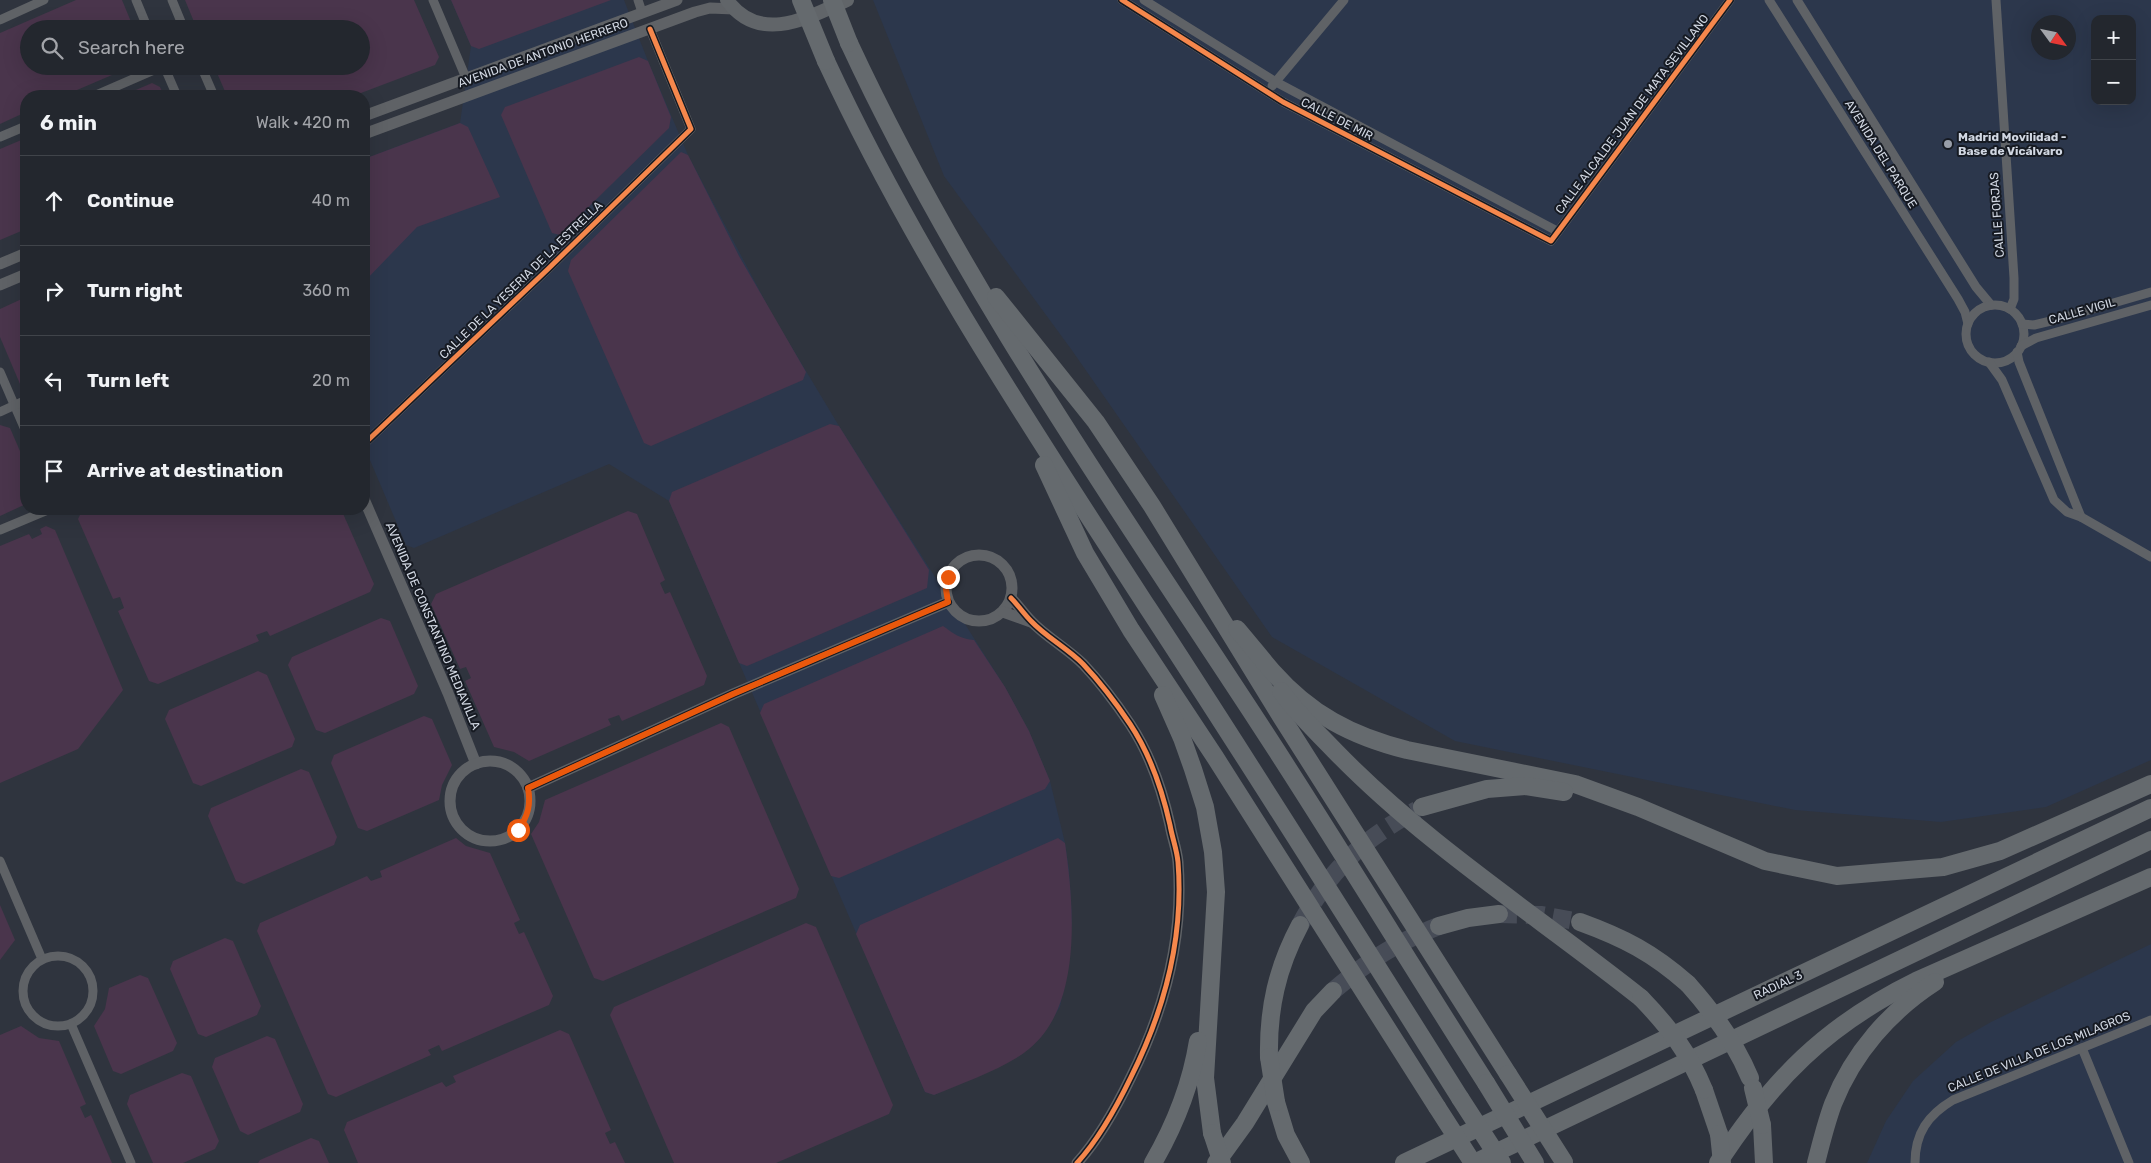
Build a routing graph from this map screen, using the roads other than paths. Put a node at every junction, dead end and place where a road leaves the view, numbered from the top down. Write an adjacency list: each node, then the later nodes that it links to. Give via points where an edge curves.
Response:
1 (44, 0): 20 (street)
2 (136, 0): 21 (street)
3 (172, 0): 22 (street)
4 (433, 0): 27 (street)
5 (638, 0): 19 (street)
6 (677, 0): 17 (street, AVENIDA DE ANTONIO HERRERO)
7 (801, 0): 57 (highway, bridge, via 854,121 945,286)
8 (832, 0): 42 (highway, bridge, via 879,108)
9 (847, 0): 18 (main road, via 786,24 757,23 745,18)
10 (1122, 0): 32 (street, CALLE DE MIR)
11 (1144, 0): 28 (street, CALLE DE MIR)
12 (1344, 0): 28 (street)
13 (1730, 0): 37 (street, CALLE ALCALDE JUAN DE MATA SEVILLANO)
14 (1769, 0): 48 (street, AVENIDA DEL PARQUE, via 1958,299)
15 (1797, 0): 45 (street, AVENIDA DEL PARQUE, via 1976,287)
16 (1996, 0): 47 (street, CALLE FORJAS, via 2014,278 2014,298)
17 (665, 3): 19 (street, AVENIDA DE ANTONIO HERRERO)
18 (731, 4): 23 (street, AVENIDA DE ANTONIO HERRERO)
19 (642, 12): 27 (street, AVENIDA DE ANTONIO HERRERO)
20 (0, 20)
21 (144, 20)
22 (180, 20)
23 (650, 29): 35 (street, AVENIDA DE ANTONIO HERRERO); 58 (street, CALLE DE LA YESERIA DE LA ESTRELLA, via 691,129)
24 (142, 75): 29 (street)
25 (167, 75): 30 (street)
26 (205, 75): 31 (street)
27 (466, 78): 33 (street, AVENIDA DE ANTONIO HERRERO)
28 (1276, 82): 32 (street); 37 (street, CALLE DE MIR)
29 (108, 90)
30 (174, 90)
31 (211, 90)
32 (1268, 92): 38 (street, CALLE DE MIR)
33 (370, 114)
34 (20, 129): 36 (street)
35 (370, 132)
36 (0, 137)
37 (1557, 230): 38 (street, CALLE ALCALDE JUAN DE MATA SEVILLANO)
38 (1551, 241)
39 (20, 256): 40 (street)
40 (0, 264)
41 (20, 277): 43 (street)
42 (975, 278): 63 (highway, via 989,289 1096,422); 101 (highway, bridge, via 1013,345 1260,725)
43 (0, 285)
44 (2151, 292): 49 (street, CALLE VIGIL, via 2055,320)
45 (1991, 305): 47 (street); 48 (street, via 1977,311)
46 (2151, 305): 50 (street, CALLE VIGIL, via 2036,338)
47 (2010, 309): 49 (street)
48 (1968, 324): 51 (street, via 1966,336 1970,348)
49 (2022, 324): 50 (street, via 2024,335)
50 (2019, 349): 51 (street, via 2004,361); 61 (street, via 2018,362)
51 (1989, 362): 61 (street, via 2002,380 2054,500 2067,512)
52 (0, 372): 54 (street)
53 (20, 403): 54 (street)
54 (15, 405): 55 (street); 56 (street)
55 (0, 412)
56 (20, 417)
57 (1029, 424): 70 (highway, via 1036,449 1085,553); 100 (highway, bridge, via 1243,753)
58 (370, 438)
59 (370, 514): 71 (street, AVENIDA DE CONSTANTINO MEDIAVILLA)
60 (36, 515): 62 (street)
61 (2081, 517): 64 (street)
62 (0, 530)
63 (1177, 545): 69 (highway); 91 (highway, bridge, via 1282,718)
64 (2151, 557)
65 (1011, 598): 66 (street, via 1009,572 997,560 981,555 965,558 950,571 946,589); 67 (street); 68 (street)
66 (948, 602): 67 (street, via 953,610 968,620 986,621); 73 (street, via 733,694)
67 (1002, 612): 68 (street)
68 (1031, 622): 93 (street, via 1082,664 1109,694 1130,725 1145,750 1164,797 1178,860 1179,913 1173,962 1160,1009 1124,1092)
69 (1237, 629): 75 (highway, via 1293,692 1348,731 1406,750 1575,784); 103 (highway, bridge, via 1292,707 1354,771 1480,878 1641,998 1665,1022 1696,1069 1719,1134)
70 (1130, 630): 80 (highway, via 1182,738 1202,797 1213,852); 99 (highway, bridge, via 1215,757)
71 (476, 764): 73 (street, via 488,761 512,768); 73 (street, via 460,776 451,793 450,806 461,829 471,837 496,841 518,830 529,811)
72 (2151, 784): 75 (highway, via 2046,832 1943,868 1837,876 1765,861)
73 (528, 788)
74 (1422, 807): 75 (highway, via 1487,789 1526,786)
75 (1638, 807)
76 (2151, 808): 98 (highway, RADIAL 3)
77 (2151, 840): 99 (highway)
78 (0, 861): 85 (street)
79 (2151, 877): 86 (highway)
80 (1216, 912): 94 (highway, via 1196,1054 1177,1118); 96 (highway, bridge, via 1205,1078 1212,1133)
81 (1499, 914): 84 (highway)
82 (1580, 922): 104 (highway, bridge, via 1647,952 1688,984 1710,1009 1739,1052 1752,1083 1762,1125)
83 (1300, 925): 97 (highway, bridge, via 1287,949 1272,996 1268,1028 1276,1102 1286,1134)
84 (1439, 926)
85 (42, 959): 89 (street, via 34,964 24,981 24,1000 37,1020 48,1025); 89 (street, via 53,955 74,958 89,973 93,996 89,1008)
86 (1968, 959): 102 (highway, via 1879,1000 1809,1051 1775,1085 1739,1130); 105 (highway, via 1901,1007 1863,1050 1833,1104)
87 (1333, 992): 95 (highway, via 1309,1019 1245,1123)
88 (2151, 1020): 90 (street, CALLE DE VILLA DE LOS MILAGROS)
89 (71, 1024): 92 (street)
90 (2082, 1048): 106 (street, CALLE DE VILLA DE LOS MILAGROS, via 1939,1109 1920,1133 1915,1147); 107 (street)
91 (1564, 1162)
92 (131, 1163)
93 (1077, 1163)
94 (1153, 1163)
95 (1216, 1163)
96 (1222, 1163)
97 (1301, 1163)
98 (1404, 1163)
99 (1473, 1163)
100 (1502, 1163)
101 (1535, 1163)
102 (1718, 1163)
103 (1722, 1163)
104 (1764, 1163)
105 (1816, 1163)
106 (1915, 1163)
107 (2129, 1163)

